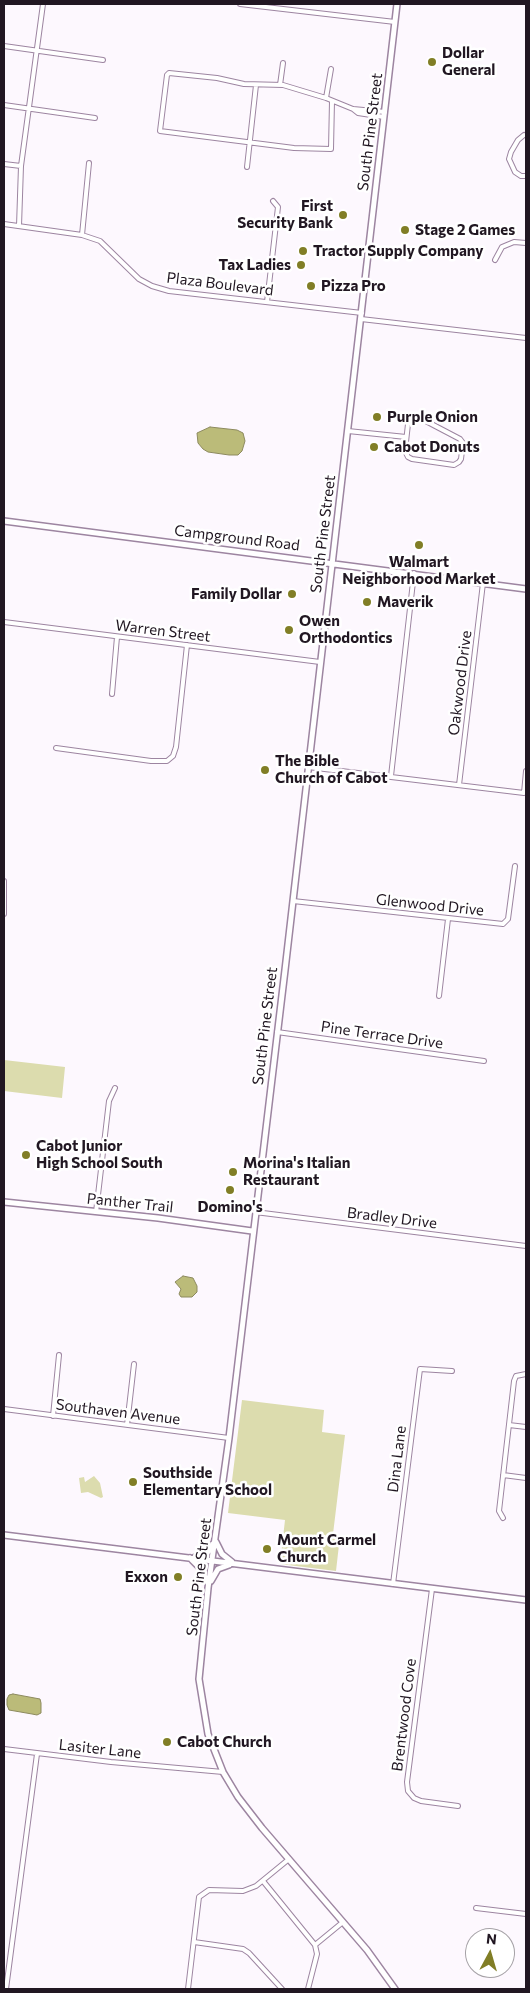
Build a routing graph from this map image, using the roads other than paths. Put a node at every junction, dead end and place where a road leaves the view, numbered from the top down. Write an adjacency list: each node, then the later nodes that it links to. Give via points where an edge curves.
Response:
1 (43, 4): 6 (street)
2 (240, 4): 4 (street)
3 (397, 4): 4 (main road, South Pine Street)
4 (395, 22): 16 (main road, South Pine Street)
5 (4, 46): 6 (street)
6 (36, 51): 7 (street); 15 (street)
7 (103, 60)
8 (283, 63): 11 (street)
9 (331, 69): 12 (street)
10 (256, 85): 11 (street); 19 (street); 19 (street, via 169,73 160,131)
11 (280, 85): 12 (street)
12 (326, 98): 13 (street)
13 (332, 101): 16 (street, via 358,113); 19 (street, via 331,148 294,148)
14 (4, 106): 15 (street)
15 (29, 109): 17 (street); 22 (street)
16 (384, 114): 32 (main road, South Pine Street)
17 (95, 118)
18 (524, 135): 24 (street, via 509,159 515,172)
19 (250, 142): 23 (street)
20 (88, 163): 28 (street)
21 (4, 164): 22 (street)
22 (21, 166): 27 (street)
23 (247, 167)
24 (526, 176)
25 (274, 201): 31 (street, via 278,207)
26 (4, 224): 27 (street, Plaza Boulevard)
27 (19, 226): 28 (street, Plaza Boulevard)
28 (82, 234): 31 (street, Plaza Boulevard, via 100,241 140,279 152,286)
29 (526, 243): 30 (street, via 514,242 502,247)
30 (495, 260)
31 (267, 302): 32 (street, Plaza Boulevard)
32 (361, 316): 33 (street, Plaza Boulevard); 34 (main road, South Pine Street)
33 (526, 338)
34 (348, 431): 35 (street); 37 (main road, South Pine Street)
35 (406, 437): 35 (street, via 405,452 412,459 454,465 461,458 463,442 460,439 420,418 414,418 408,424)
36 (4, 522): 37 (main road, Campground Road)
37 (333, 563): 38 (main road, Campground Road); 44 (main road, South Pine Street)
38 (414, 573): 39 (main road, Campground Road); 49 (street)
39 (483, 583): 40 (main road, Campground Road); 50 (street, Oakwood Drive)
40 (526, 588)
41 (4, 622): 42 (street, Warren Street)
42 (117, 637): 43 (street, Warren Street); 45 (street)
43 (187, 645): 44 (street, Warren Street); 46 (street, via 176,747 167,761)
44 (320, 662): 47 (main road, South Pine Street)
45 (112, 694)
46 (56, 748)
47 (308, 767): 49 (street); 53 (main road, South Pine Street)
48 (526, 771): 50 (street, via 524,793)
49 (390, 776): 50 (street)
50 (459, 785)
51 (515, 866): 55 (street, Glenwood Drive, via 505,924)
52 (4, 881): 54 (street)
53 (293, 901): 55 (street, Glenwood Drive); 57 (main road, South Pine Street)
54 (4, 914)
55 (448, 919): 56 (street)
56 (440, 996)
57 (277, 1032): 58 (street, Pine Terrace Drive); 62 (main road, South Pine Street)
58 (484, 1061)
59 (114, 1088): 61 (street, via 109,1101)
60 (4, 1202): 61 (main road, Panther Trail)
61 (96, 1212): 63 (main road, Panther Trail)
62 (255, 1212): 63 (main road, South Pine Street); 64 (street, Bradley Drive)
63 (252, 1231): 74 (main road, South Pine Street)
64 (526, 1246)
65 (59, 1355): 70 (street)
66 (134, 1364): 71 (street)
67 (452, 1371): 83 (street, Dina Lane, via 420,1369)
68 (526, 1374): 72 (street, via 516,1376 514,1381)
69 (4, 1409): 70 (street, Southaven Avenue)
70 (53, 1416): 71 (street, Southaven Avenue)
71 (127, 1425): 74 (street, Southaven Avenue)
72 (509, 1425): 73 (street); 75 (street)
73 (526, 1427)
74 (229, 1438): 79 (main road, South Pine Street)
75 (503, 1475): 76 (street); 77 (street, via 499,1511)
76 (526, 1478)
77 (502, 1518)
78 (4, 1535): 80 (main road)
79 (216, 1541): 80 (main road, via 207,1553); 81 (main road, South Pine Street); 82 (main road, via 222,1554)
80 (189, 1558): 81 (main road); 84 (main road, via 203,1572)
81 (212, 1561): 82 (main road); 84 (main road, South Pine Street)
82 (234, 1564): 83 (main road); 84 (main road, via 218,1569)
83 (393, 1584): 85 (main road)
84 (209, 1586): 89 (main road, South Pine Street, via 199,1679 208,1734)
85 (432, 1589): 86 (main road); 90 (street, Brentwood Cove, via 408,1791 414,1798)
86 (526, 1600)
87 (4, 1749): 88 (street, Lasiter Lane)
88 (37, 1754): 89 (street, Lasiter Lane); 98 (street)
89 (223, 1772): 91 (main road, South Pine Street, via 238,1797)
90 (458, 1806)
91 (289, 1859): 92 (street); 95 (main road, South Pine Street)
92 (263, 1881): 96 (street, via 243,1891 209,1890 200,1897); 97 (street)
93 (476, 1908): 94 (street)
94 (526, 1914)
95 (343, 1922): 97 (street); 102 (main road, South Pine Street, via 368,1950)
96 (194, 1942): 99 (street); 100 (street, via 243,1949)
97 (315, 1945): 101 (street, via 317,1954)
98 (6, 1989)
99 (188, 1989)
100 (282, 1989)
101 (308, 1989)
102 (395, 1989)

